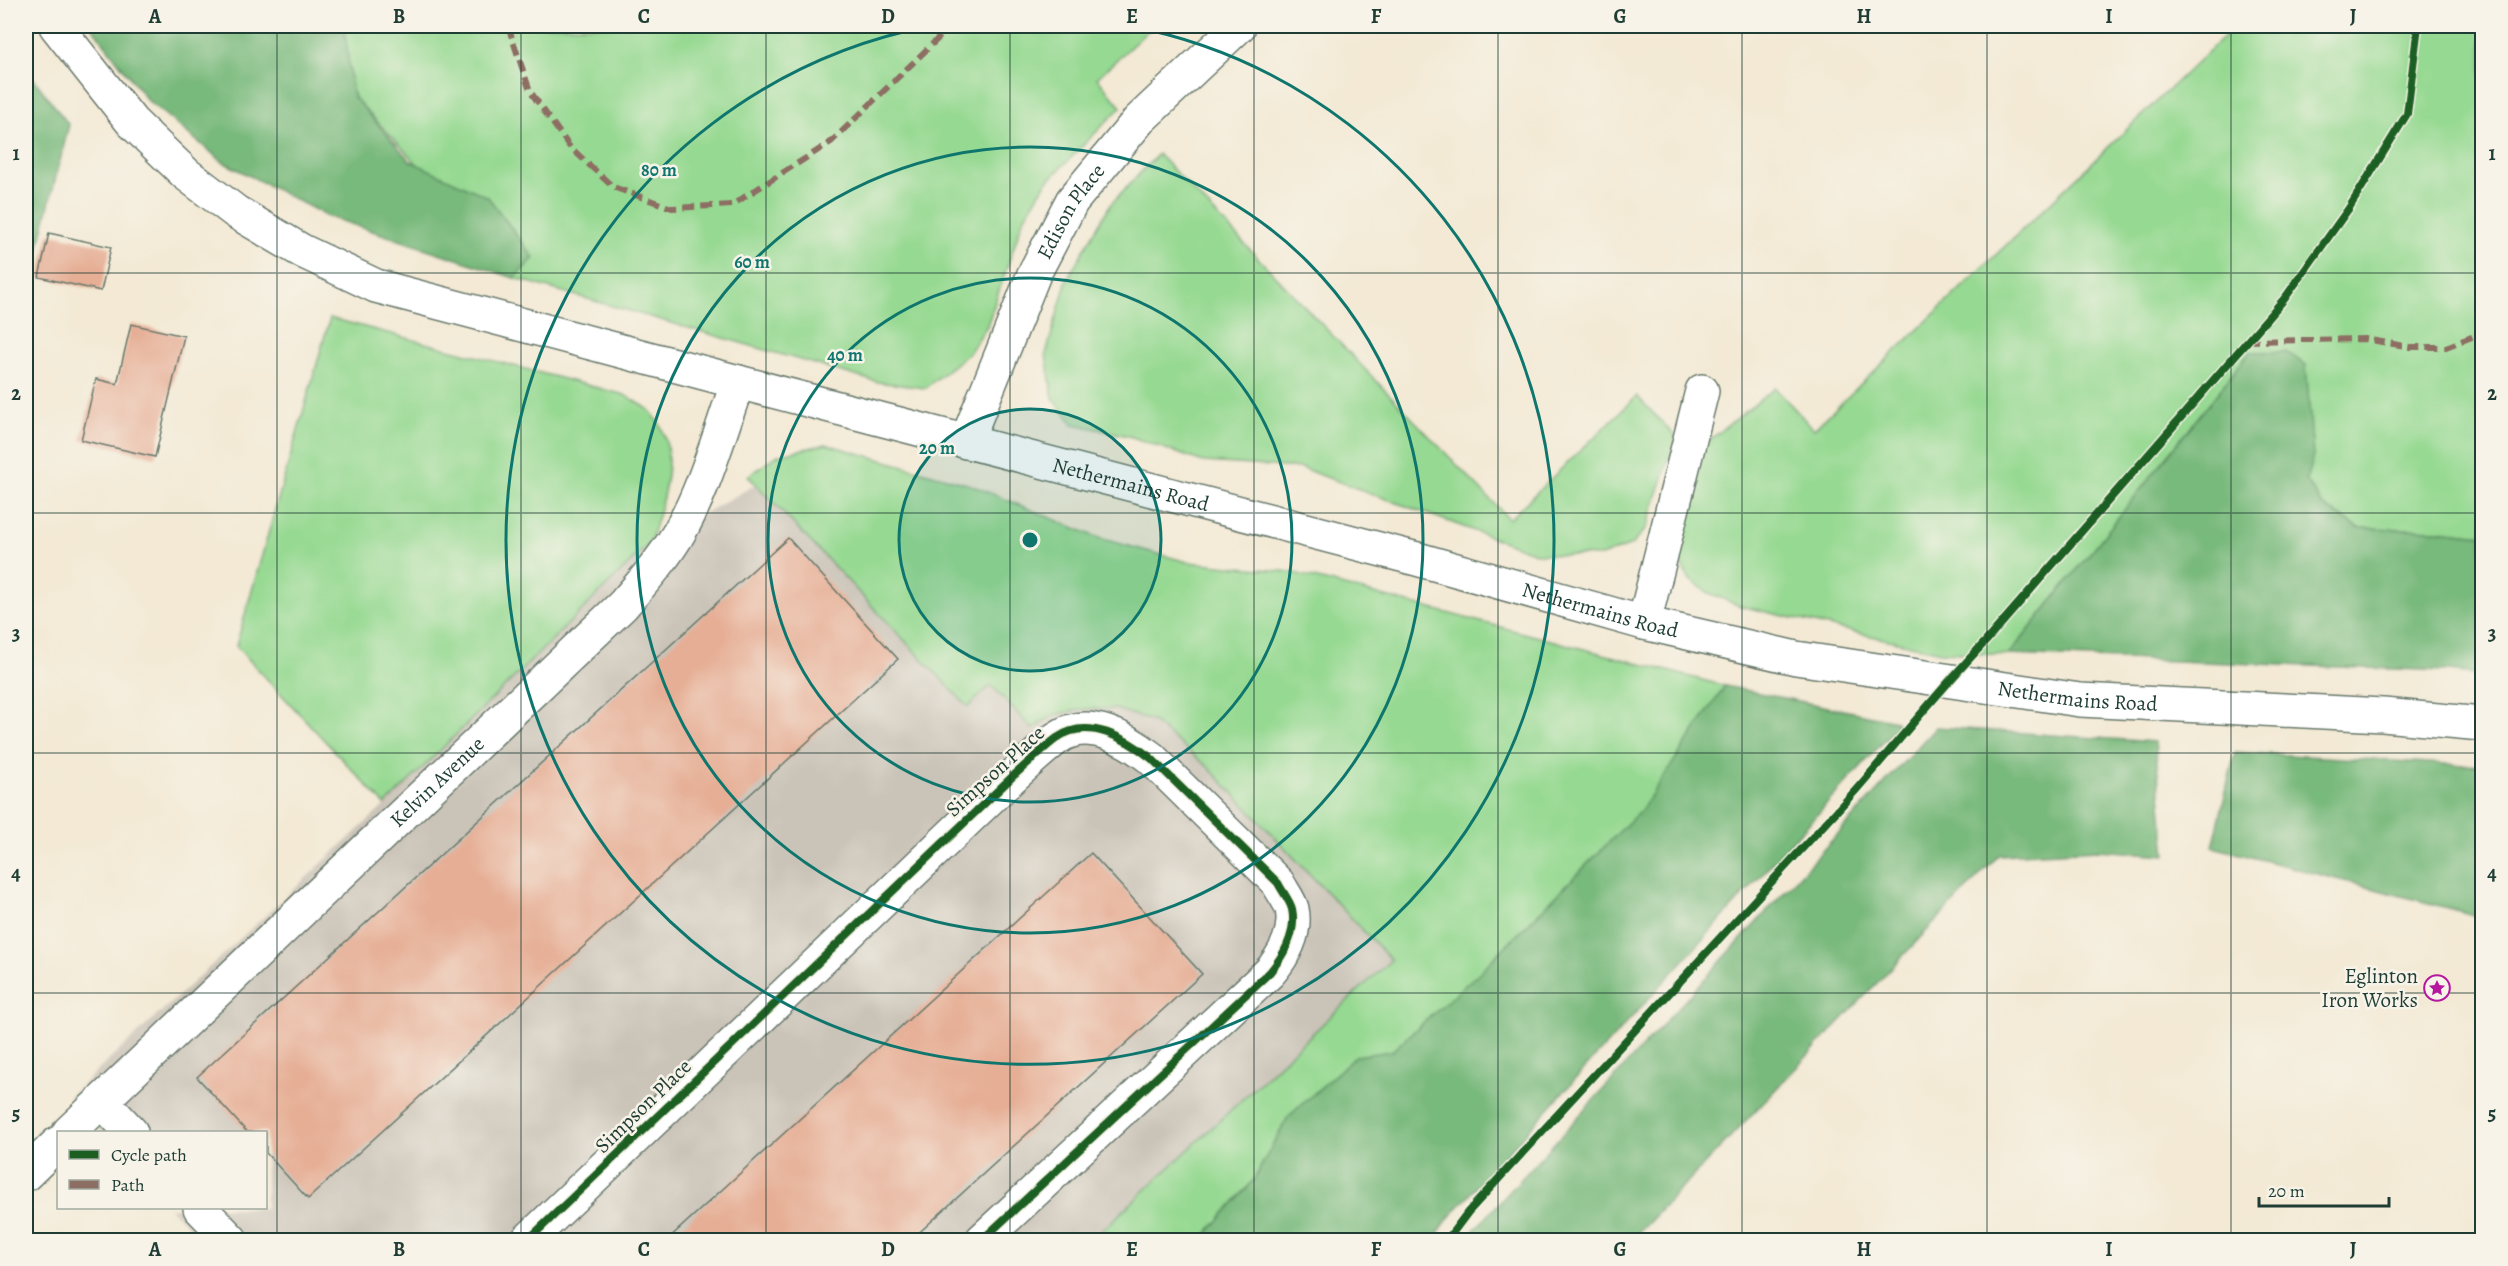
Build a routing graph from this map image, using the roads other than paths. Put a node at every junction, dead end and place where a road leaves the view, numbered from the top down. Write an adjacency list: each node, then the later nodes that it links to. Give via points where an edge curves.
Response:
1 (56, 26): 3 (main road, Nethermains Road, via 132,122 186,174 236,212 302,251 376,286)
2 (1239, 26): 5 (main road, Edison Place, via 1139,120 1072,201 1034,274)
3 (738, 382): 5 (main road, Nethermains Road); 8 (main road, Kelvin Avenue, via 699,490 656,568 623,605)
4 (1702, 391): 6 (main road)
5 (966, 442): 6 (main road, Nethermains Road, via 1417,559)
6 (1644, 623): 7 (main road, Nethermains Road, via 1796,658 2080,700 2382,715)
7 (2482, 724)
8 (102, 1101): 9 (main road, Kelvin Avenue); 10 (main road)
9 (70, 1131)
10 (130, 1131)
11 (57, 1144): 12 (main road)
12 (26, 1174)
13 (201, 1209): 14 (main road)
14 (231, 1240)
15 (528, 1240): 16 (main road, Simpson Place, via 1059,736 1081,730 1108,732 1151,758 1278,884 1292,909 1292,931 1285,954 1270,972)
16 (982, 1240)

